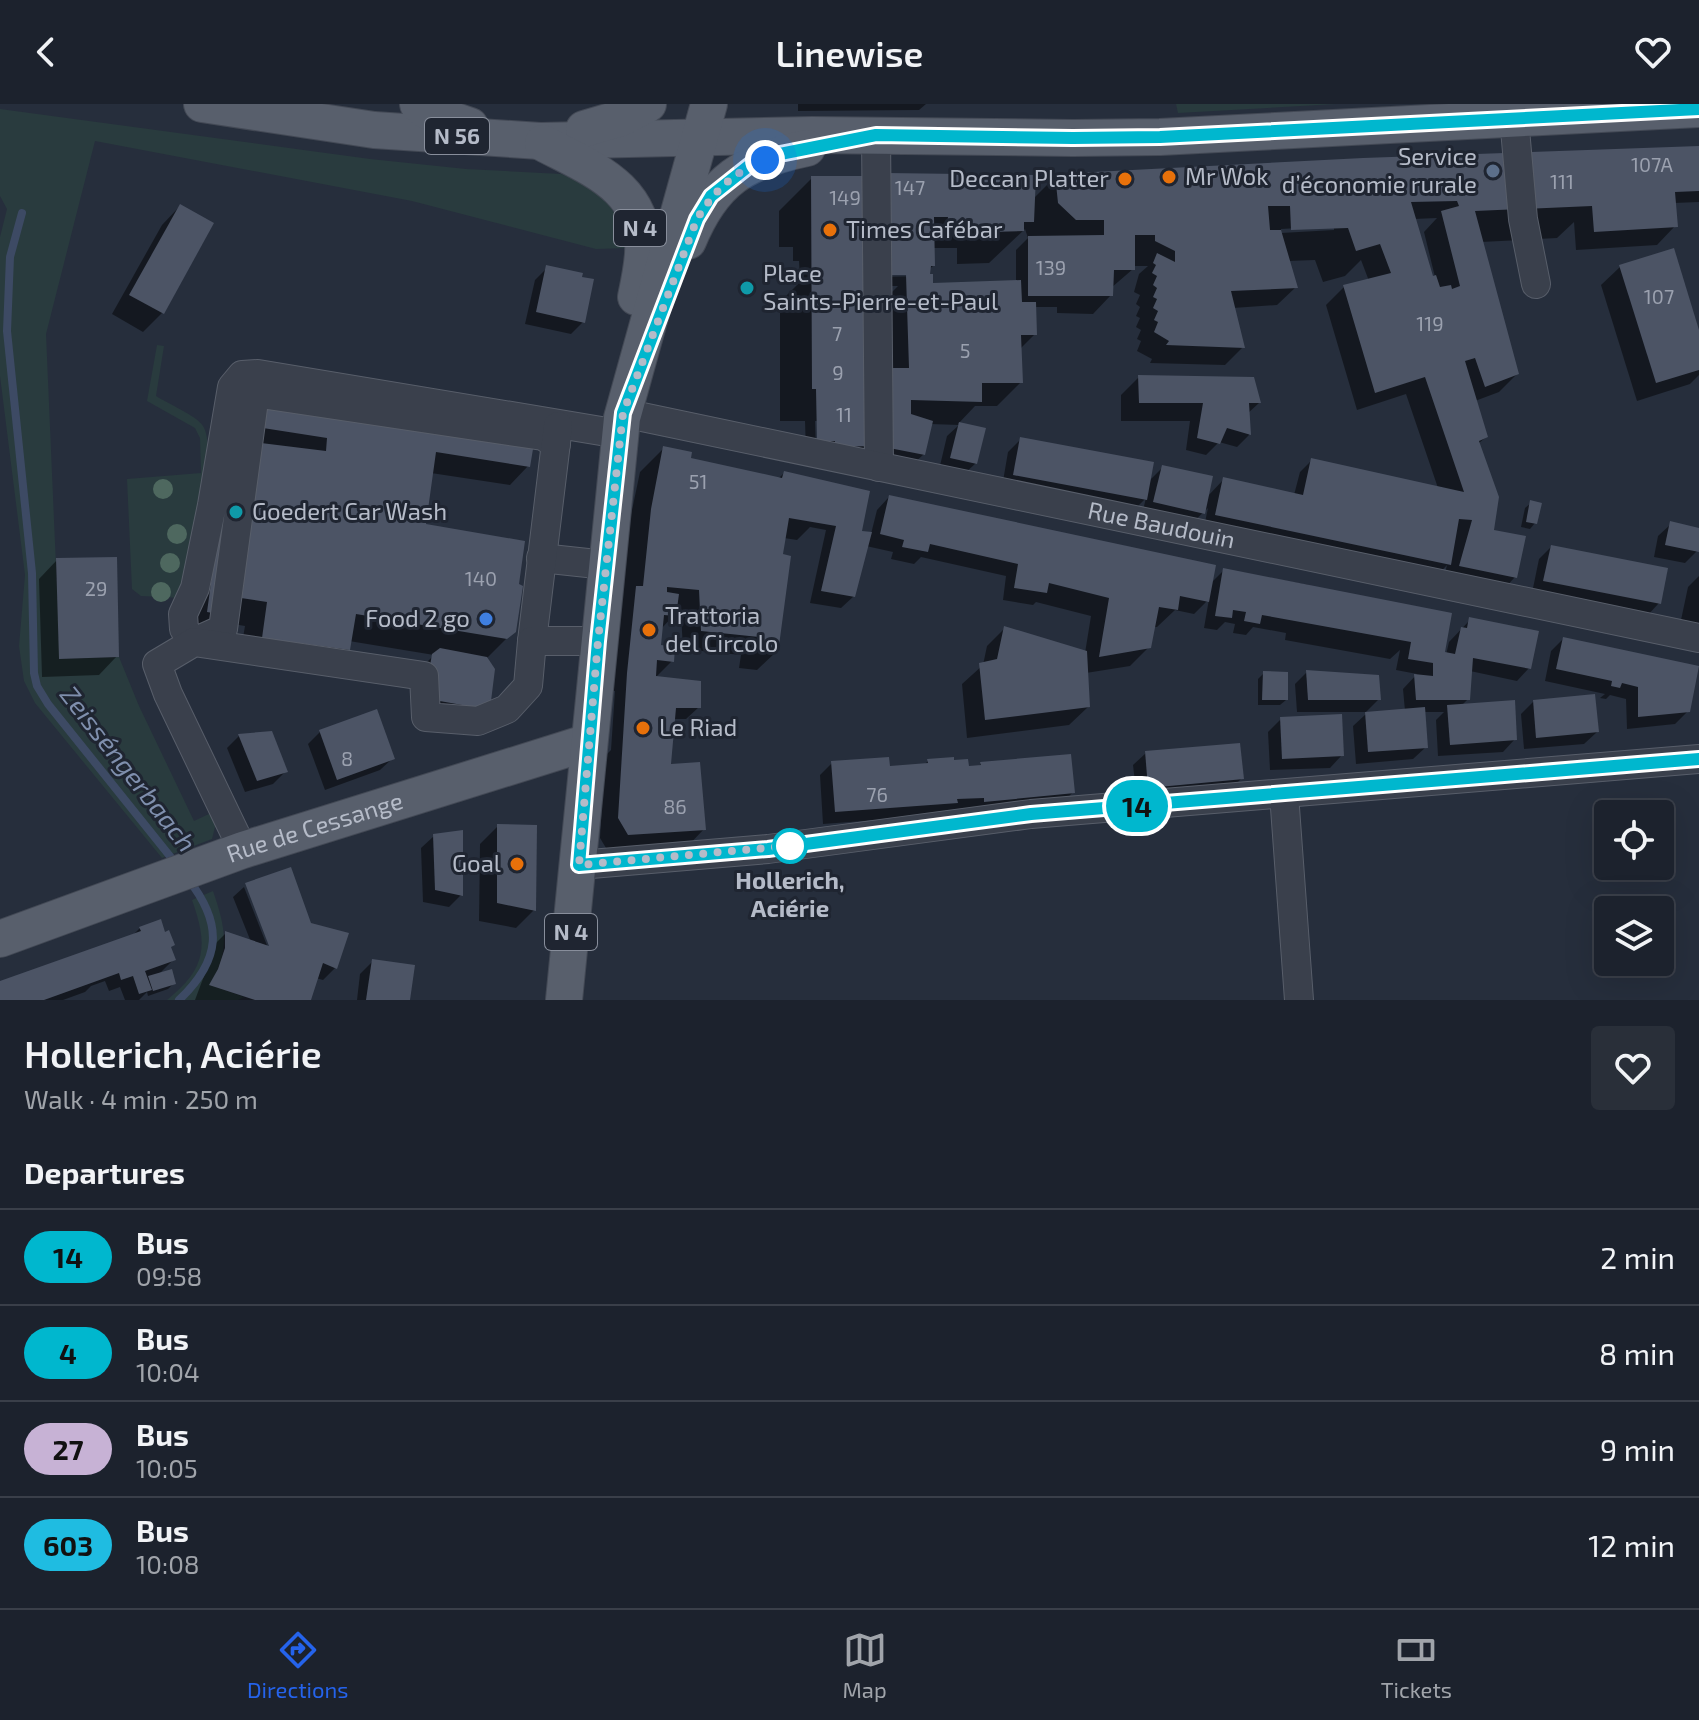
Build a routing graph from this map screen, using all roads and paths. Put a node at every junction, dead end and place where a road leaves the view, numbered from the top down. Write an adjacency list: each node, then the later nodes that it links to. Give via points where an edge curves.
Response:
1 (202, 104): 8 (main road, N 56, via 374,130)
2 (418, 104): 8 (main road, via 460,124)
3 (648, 104): 8 (main road, N 56, via 621,118)
4 (1699, 109): 5 (main road, N 56)
5 (1514, 118): 7 (main road, N 56, via 1160,137); 9 (street, via 1523,219)
6 (704, 121): 7 (main road, N 56); 8 (main road, N 56); 10 (main road, N 4)
7 (876, 135): 10 (main road, N 4, via 750,165 711,196 687,242); 12 (street)
8 (540, 141): 10 (main road, N 4, via 609,178 630,198 638,217 644,252)
9 (1536, 284)
10 (621, 424): 11 (street, Rue Baudouin); 12 (street, Rue Baudouin); 14 (main road, N 4)
11 (557, 434): 13 (street); 18 (street, via 255,393 223,629); 18 (street, via 242,375 232,387 195,588 183,614 184,629)
12 (879, 467): 15 (street, Rue Baudouin)
13 (541, 558): 14 (street); 16 (street)
14 (606, 565): 17 (main road, N 4)
15 (1699, 638)
16 (532, 641): 17 (street); 18 (street, via 528,686 507,709 478,721 426,717 424,676)
17 (598, 641): 19 (main road, N 4)
18 (194, 642): 22 (street, via 157,664)
19 (589, 742): 22 (main road, Rue de Cessange); 23 (main road, N 4)
20 (1699, 759): 21 (street)
21 (1284, 794): 23 (street, via 1031,814 768,849); 26 (street)
22 (243, 850): 24 (main road, Rue de Cessange)
23 (579, 865): 25 (main road, N 4)
24 (0, 939)
25 (564, 1000)
26 (1299, 1000)

